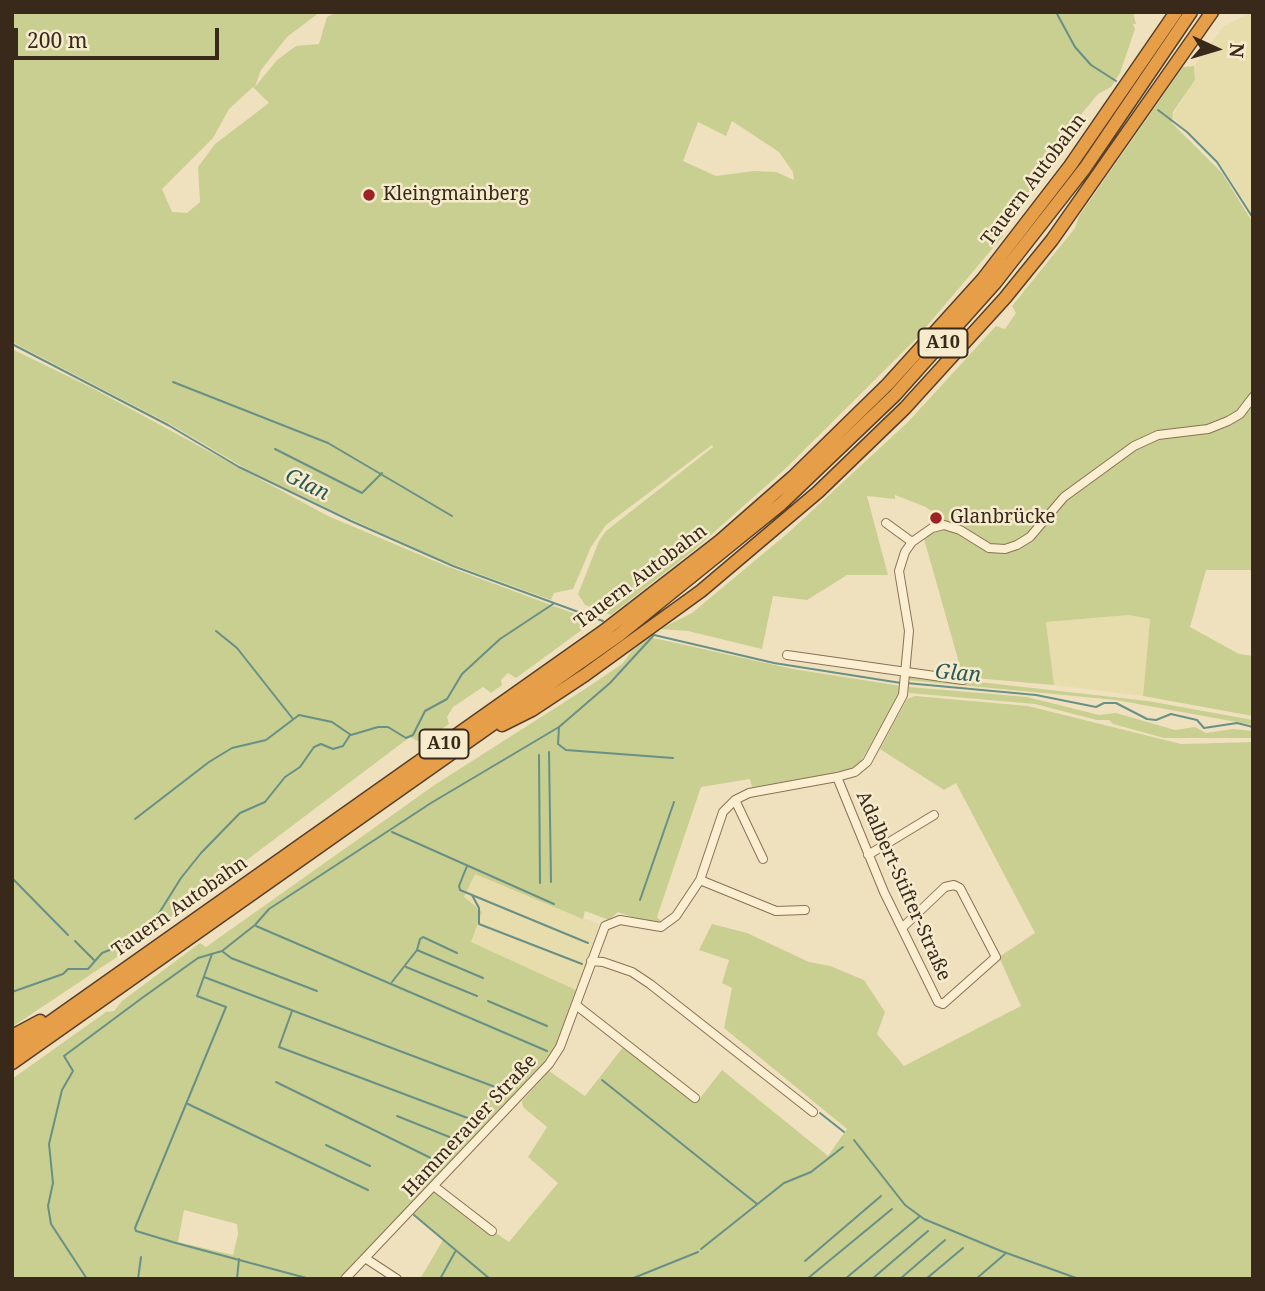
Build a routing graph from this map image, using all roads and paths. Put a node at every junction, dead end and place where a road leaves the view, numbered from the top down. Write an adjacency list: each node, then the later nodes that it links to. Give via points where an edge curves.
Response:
1 (1176, 12): 20 (highway, Tauern Autobahn / A10, via 1035,214 937,332 793,477 709,550 604,631)
2 (1191, 12): 10 (highway, A10, via 1077,177 946,340 839,451 637,621)
3 (1212, 12): 10 (highway, via 1096,181 1005,298 905,408 760,543 655,626 532,710)
4 (1253, 397): 6 (street, via 1244,411 1228,421 1208,429 1158,435 1134,446 1064,496 1030,537 1017,545 989,548 944,525)
5 (886, 523): 6 (street)
6 (912, 542): 8 (street, via 899,571 908,612)
7 (787, 655): 8 (street)
8 (906, 674): 9 (street); 11 (street, via 903,695 867,762 855,772)
9 (963, 680)
10 (470, 740): 24 (highway, Tauern Autobahn / A10)
11 (837, 777): 12 (street, via 749,793); 14 (street, Adalbert-Stifter-Straße)
12 (735, 800): 15 (street); 16 (street, Hammerauer Straße, via 716,827)
13 (934, 815): 14 (street)
14 (869, 855): 18 (street, Adalbert-Stifter-Straße)
15 (764, 859)
16 (700, 880): 17 (street, via 776,911); 19 (street, Hammerauer Straße, via 683,909 661,927 620,919 608,923)
17 (805, 910)
18 (903, 927): 18 (street, Adalbert-Stifter-Straße, via 938,1002 943,1003 996,957 960,888 954,885 945,887)
19 (591, 961): 21 (street, Hammerauer Straße); 26 (street, via 622,968 650,984)
20 (77, 1003): 22 (highway, via 68,1003); 23 (highway, Tauern Autobahn / A10)
21 (576, 1005): 25 (street); 27 (street, Hammerauer Straße, via 549,1064)
22 (12, 1036)
23 (12, 1049)
24 (12, 1063)
25 (695, 1098)
26 (813, 1112)
27 (435, 1187): 28 (street); 29 (street, Hammerauer Straße)
28 (492, 1231)
29 (365, 1258): 30 (street, Hammerauer Straße); 31 (street)
30 (345, 1279)
31 (397, 1279)

